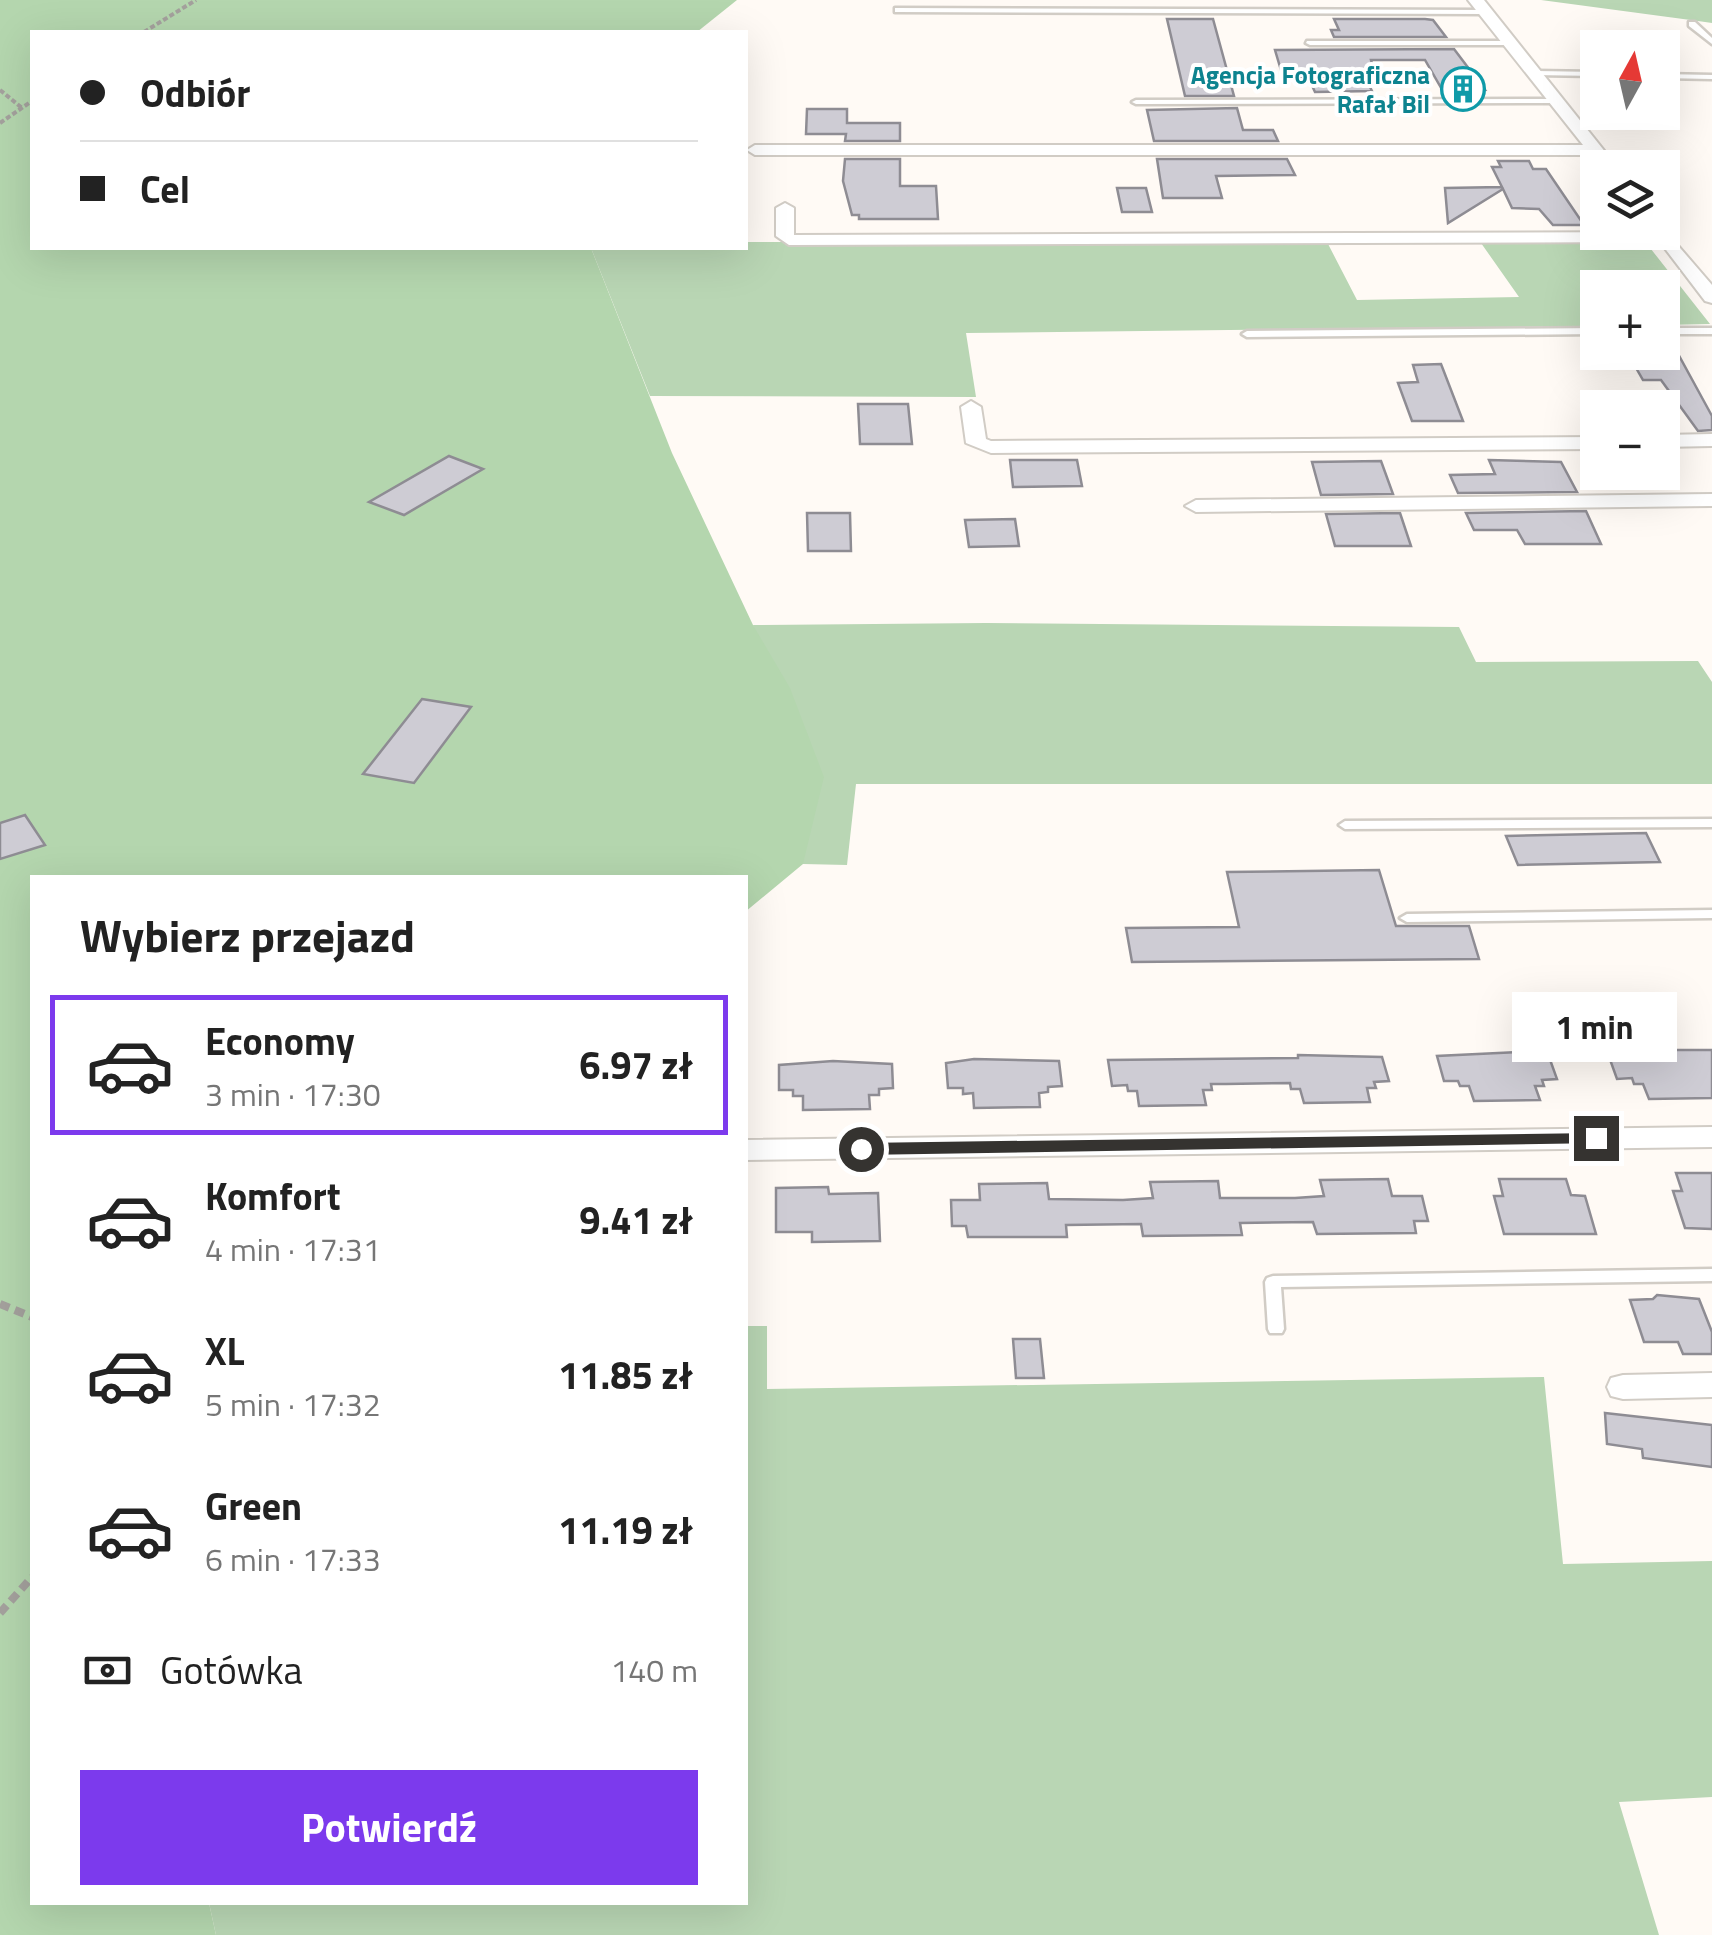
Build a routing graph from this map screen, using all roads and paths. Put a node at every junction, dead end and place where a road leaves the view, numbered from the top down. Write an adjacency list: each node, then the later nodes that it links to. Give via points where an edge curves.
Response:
1 (196, 0): 5 (path)
2 (1481, 6): 3 (lane); 7 (street)
3 (898, 10)
4 (1692, 24): 6 (lane)
5 (147, 30)
6 (1712, 42)
7 (1512, 43): 8 (lane); 9 (street)
8 (1310, 44)
9 (1536, 73): 10 (lane); 14 (street)
10 (1580, 74)
11 (1680, 76): 12 (lane)
12 (1712, 76)
13 (0, 90): 17 (path)
14 (1557, 101): 15 (lane); 21 (street)
15 (1136, 102)
16 (30, 103): 17 (path)
17 (22, 108): 18 (path)
18 (0, 124)
19 (755, 150): 20 (street)
20 (1580, 150)
21 (1596, 150)
22 (785, 208): 23 (street, via 789,240)
23 (1580, 235)
24 (1675, 250): 25 (street)
25 (1712, 297)
26 (1580, 331): 29 (lane)
27 (1680, 331): 28 (lane)
28 (1712, 331)
29 (1248, 334)
30 (970, 406): 33 (street, via 976,443 991,447)
31 (1712, 440): 32 (street)
32 (1680, 441)
33 (1580, 442)
34 (1712, 500): 35 (street)
35 (1196, 506)
36 (1712, 824): 37 (lane)
37 (1345, 825)
38 (1712, 914): 39 (lane)
39 (1407, 918)
40 (1712, 1137): 41 (street)
41 (748, 1150)
42 (1712, 1275): 45 (lane, via 1273,1282)
43 (0, 1304): 44 (path)
44 (30, 1316)
45 (1276, 1329)
46 (1712, 1385): 47 (street)
47 (1624, 1387)
48 (30, 1579): 49 (path)
49 (0, 1613)

